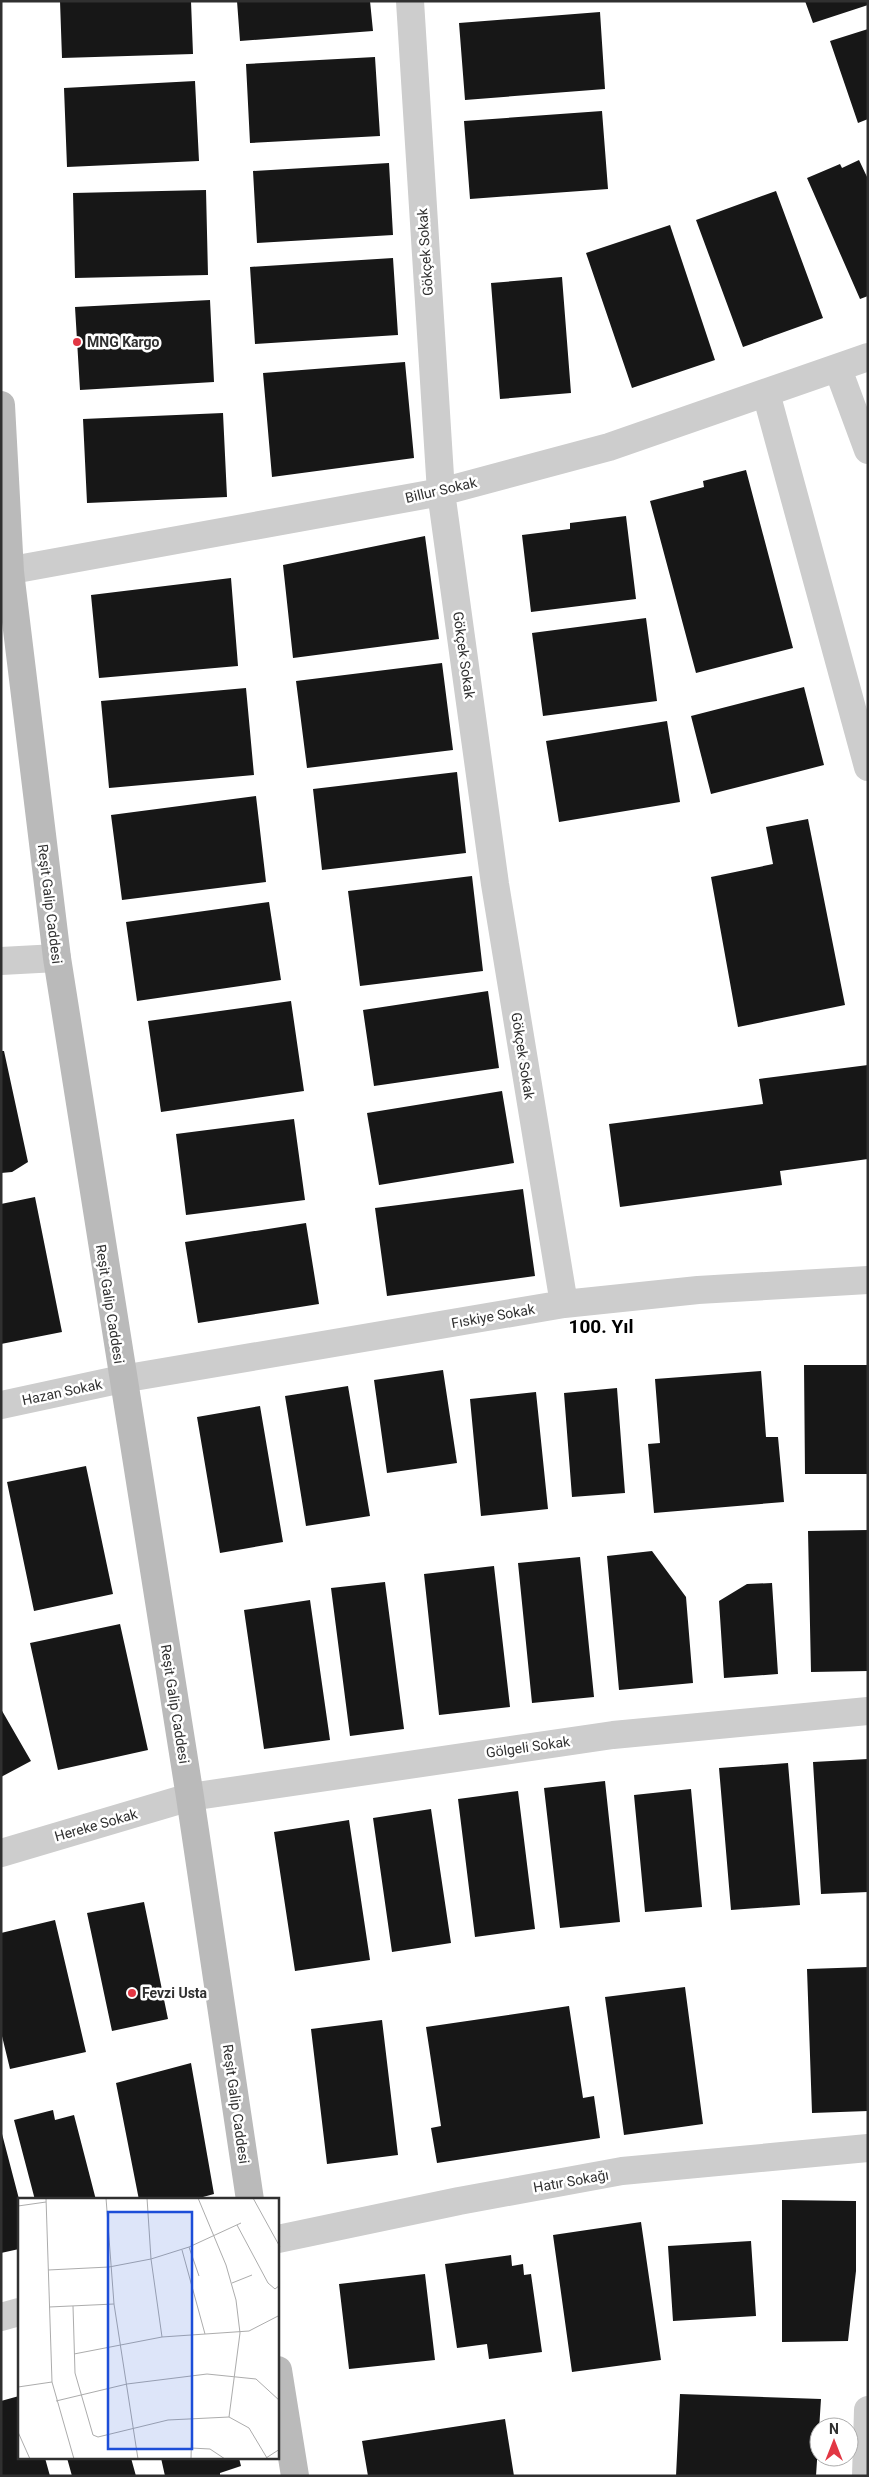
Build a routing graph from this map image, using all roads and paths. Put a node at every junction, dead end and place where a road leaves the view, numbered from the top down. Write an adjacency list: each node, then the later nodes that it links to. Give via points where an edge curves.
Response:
1 (410, 1): 7 (street, Gökçek Sokak)
2 (868, 357): 3 (street, Billur Sokak)
3 (838, 369): 4 (street, Billur Sokak); 6 (street)
4 (766, 394): 7 (street, Billur Sokak, via 609,447); 9 (street)
5 (1, 405): 8 (main road, Reşit Galip Caddesi)
6 (868, 450)
7 (441, 492): 8 (street, Billur Sokak); 13 (street, Gökçek Sokak, via 495,884)
8 (5, 572): 10 (main road, Reşit Galip Caddesi)
9 (868, 767)
10 (57, 958): 11 (street); 14 (main road, Reşit Galip Caddesi)
11 (1, 960)
12 (868, 1280): 13 (street, Fıskiye Sokak, via 698,1290)
13 (564, 1304): 14 (street, Fıskiye Sokak)
14 (122, 1379): 15 (street, Hazan Sokak); 17 (main road, Reşit Galip Caddesi)
15 (1, 1405)
16 (868, 1711): 17 (street, Gölgeli Sokak, via 613,1735)
17 (190, 1797): 18 (street, Hereke Sokak); 20 (main road, Reşit Galip Caddesi)
18 (1, 1852)
19 (868, 2148): 21 (street, Hatır Sokağı, via 622,2171)
20 (250, 2198)
21 (279, 2239)
22 (18, 2312): 23 (street)
23 (1, 2317)
24 (279, 2376): 27 (main road)
25 (868, 2410): 26 (street)
26 (867, 2467)
27 (295, 2476)

